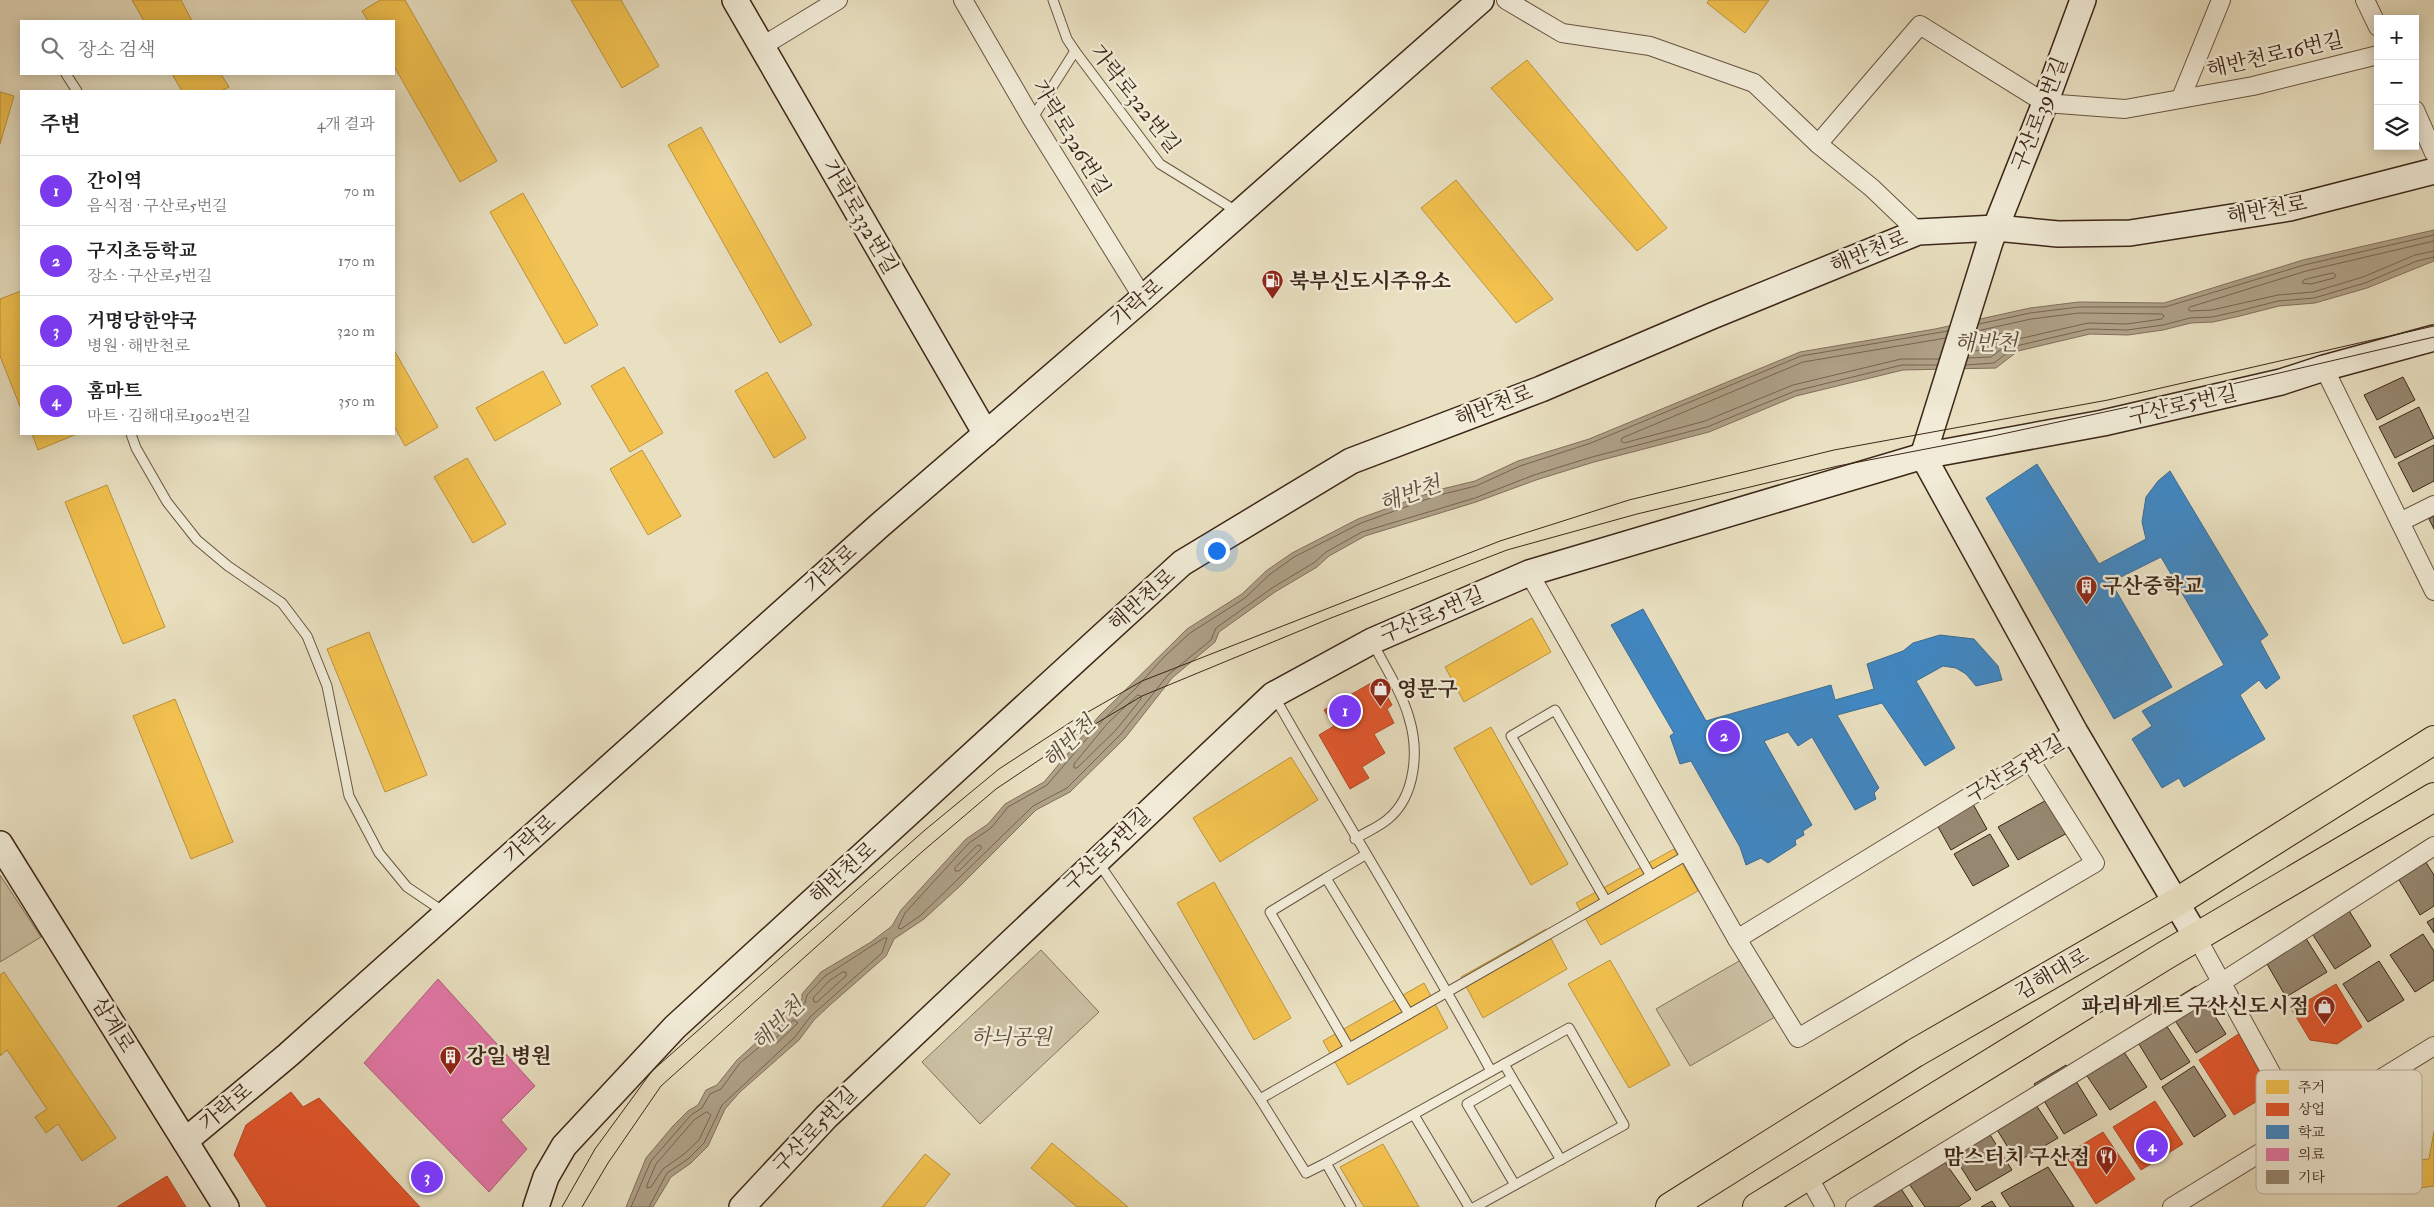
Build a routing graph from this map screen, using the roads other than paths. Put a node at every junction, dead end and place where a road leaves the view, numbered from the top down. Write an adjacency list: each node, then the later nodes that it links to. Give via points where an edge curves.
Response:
1 (838, 0): 11 (street)
2 (963, 0): 18 (street, 가락로326번길)
3 (1053, 0): 12 (lane, 가락로322번길)
4 (1481, 0): 23 (street, 가락로)
5 (1506, 0): 20 (street, 해반천로, via 1562,33 1650,46 1754,83)
6 (2083, 0): 17 (street, 구산로39번길)
7 (2221, 0): 16 (street, 해반천로16번길)
8 (2365, 0): 10 (street)
9 (741, 4): 11 (street, 가락로332번길)
10 (2374, 19)
11 (761, 47): 29 (street, 가락로332번길)
12 (1075, 51): 18 (lane); 23 (lane, 가락로322번길, via 1160,164)
13 (2374, 56): 16 (street, 해반천로16번길, via 2253,86)
14 (67, 75): 15 (lane)
15 (76, 90)
16 (2181, 98): 17 (street, 해반천로16번길, via 2125,109)
17 (2045, 103): 20 (street, via 1920,25); 25 (street, 구산로39번길)
18 (1032, 119): 26 (street, 가락로326번길)
19 (2419, 119): 21 (street)
20 (1818, 144): 24 (street, 해반천로, via 1872,188)
21 (2434, 153)
22 (2434, 171): 25 (street, 해반천로, via 2290,208 2130,233)
23 (1240, 213): 26 (street, 가락로)
24 (1918, 232): 25 (street, 해반천로); 74 (street, 해반천로, via 1541,389 1351,461 1182,563 675,1027 564,1146 546,1177)
25 (1993, 235): 31 (street, 구산로39번길)
26 (1143, 298): 29 (street, 가락로)
27 (2434, 338): 28 (street, 구산로5번길)
28 (2324, 368): 31 (street, 구산로5번길, via 2281,382 2103,424); 33 (street)
29 (986, 434): 52 (street, 가락로)
30 (131, 435): 52 (lane, via 167,502 197,540 282,603 307,636 327,686 348,796 379,853 407,887)
31 (1923, 456): 34 (street, 구산로5번길); 38 (street, 구산로5번길)
32 (2434, 505): 33 (street)
33 (2400, 522): 35 (street)
34 (1529, 573): 36 (street, 구산로5번길); 45 (street)
35 (2434, 591)
36 (1372, 641): 37 (street, 구산로5번길); 42 (lane, via 1409,718 1414,752 1412,778 1402,804 1388,819)
37 (1273, 695): 42 (lane); 47 (street, 구산로5번길)
38 (2074, 732): 40 (street, 구산로5번길); 51 (street)
39 (2434, 740): 51 (main road, 김해대로)
40 (2030, 760): 54 (street, 구산로5번길); 54 (street, via 2095,862 1798,1038)
41 (2434, 797): 53 (main road, 김해대로)
42 (1355, 839): 46 (lane)
43 (0, 844): 67 (street, 삼계로)
44 (2434, 846): 55 (street)
45 (1689, 854): 48 (lane); 54 (street)
46 (1365, 855): 49 (lane); 56 (lane)
47 (1096, 860): 65 (lane); 75 (street, 구산로5번길, via 826,1117)
48 (1651, 876): 50 (lane); 50 (lane, via 1554,710 1511,736)
49 (1326, 878): 57 (lane); 59 (lane, via 1270,912)
50 (1606, 901): 56 (lane)
51 (2177, 902): 53 (street); 79 (main road, 김해대로, via 1915,1053)
52 (446, 913): 67 (street, 가락로, via 288,1055)
53 (2196, 938): 55 (street); 71 (main road, 김해대로)
54 (1737, 939)
55 (2222, 982): 61 (street); 82 (street)
56 (1448, 992): 57 (lane); 63 (lane)
57 (1409, 1014): 59 (lane)
58 (2434, 1046): 62 (street)
59 (1349, 1048): 65 (lane)
60 (1504, 1064): 63 (lane); 64 (lane); 69 (lane, via 1569,1028 1624,1125)
61 (2270, 1070)
62 (2395, 1070)
63 (1491, 1071): 66 (lane)
64 (1512, 1078): 69 (lane); 72 (lane, via 1467,1104)
65 (1260, 1099): 70 (lane, via 1306,1173)
66 (1414, 1114): 70 (lane); 77 (lane)
67 (185, 1141): 73 (street, 삼계로)
68 (2256, 1155): 83 (street)
69 (1561, 1160): 72 (lane)
70 (1326, 1163): 76 (lane)
71 (1807, 1174): 80 (main road, 김해대로); 81 (street)
72 (1515, 1185): 78 (lane)
73 (226, 1207)
74 (536, 1207)
75 (742, 1207)
76 (1351, 1207)
77 (1469, 1207)
78 (1475, 1207)
79 (1670, 1207)
80 (1757, 1207)
81 (1825, 1207)
82 (1855, 1207)
83 (2172, 1207)

